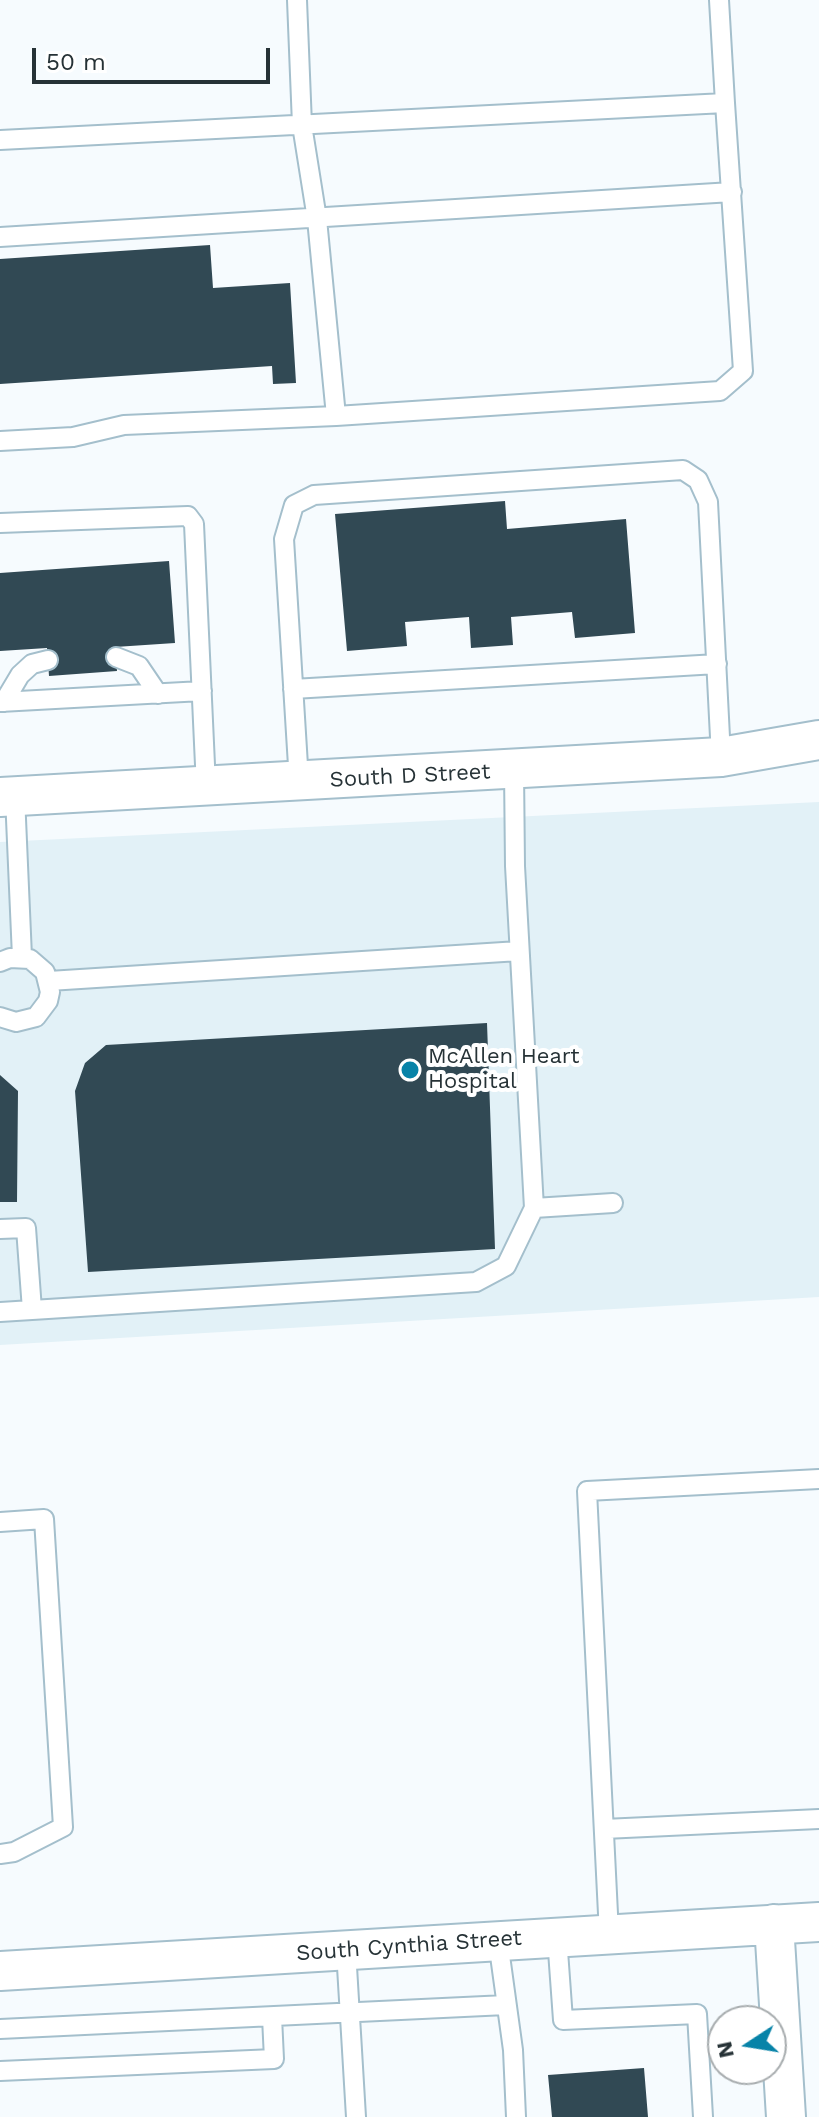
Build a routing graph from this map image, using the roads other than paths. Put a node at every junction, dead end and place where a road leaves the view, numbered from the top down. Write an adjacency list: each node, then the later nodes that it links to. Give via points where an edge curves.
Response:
1 (297, 0): 4 (lane)
2 (719, 0): 3 (lane)
3 (725, 103): 4 (lane); 6 (lane)
4 (302, 125): 5 (lane); 7 (lane)
5 (0, 140)
6 (732, 192): 7 (lane); 9 (lane, via 743,371 720,391)
7 (317, 219): 8 (lane); 9 (lane)
8 (0, 237)
9 (336, 416): 10 (lane, via 124,425 73,437)
10 (0, 441)
11 (0, 523): 16 (lane, via 188,516 194,524)
12 (116, 657): 17 (lane, via 139,666)
13 (48, 660): 18 (lane, via 32,664)
14 (717, 664): 15 (lane); 15 (lane, via 708,502 698,480 683,470 314,495 294,505 284,539); 20 (lane)
15 (293, 689): 22 (lane)
16 (202, 691): 17 (lane); 23 (lane)
17 (158, 694): 18 (lane)
18 (2, 702)
19 (819, 740): 20 (street, South D Street)
20 (721, 757): 21 (street, South D Street)
21 (514, 770): 22 (street, South D Street); 25 (lane)
22 (299, 782): 23 (street, South D Street)
23 (206, 787): 24 (street, South D Street)
24 (8, 797): 26 (lane)
25 (519, 951): 28 (lane); 31 (lane)
26 (22, 957): 27 (lane); 28 (lane, via 38,964)
27 (0, 962)
28 (49, 981): 29 (lane, via 48,1001 36,1017 16,1022)
29 (0, 1017)
30 (613, 1203): 31 (lane)
31 (534, 1208): 33 (lane, via 506,1266 476,1282)
32 (0, 1229): 33 (lane, via 26,1228)
33 (32, 1310): 34 (lane)
34 (0, 1312)
35 (819, 1479): 38 (lane, via 587,1491)
36 (0, 1522): 39 (lane, via 44,1519 63,1827)
37 (819, 1819): 38 (lane)
38 (604, 1829): 42 (lane)
39 (0, 1854)
40 (819, 1922): 41 (street, South Cynthia Street)
41 (774, 1924): 42 (street, South Cynthia Street); 55 (street)
42 (609, 1934): 43 (street, South Cynthia Street)
43 (557, 1937): 44 (street, South Cynthia Street); 54 (lane, via 563,2020 697,2014)
44 (498, 1941): 45 (street, South Cynthia Street); 47 (lane)
45 (346, 1950): 46 (street, South Cynthia Street); 48 (lane)
46 (0, 1971)
47 (506, 2005): 48 (lane); 53 (lane)
48 (350, 2013): 49 (lane); 52 (lane)
49 (272, 2017): 50 (lane); 51 (lane, via 274,2059)
50 (0, 2029)
51 (0, 2071)
52 (356, 2117)
53 (516, 2117)
54 (703, 2117)
55 (786, 2117)

